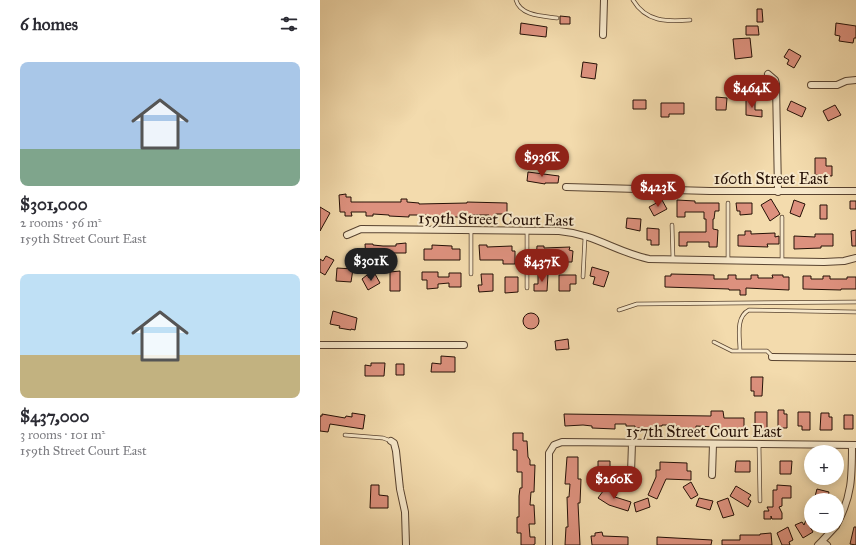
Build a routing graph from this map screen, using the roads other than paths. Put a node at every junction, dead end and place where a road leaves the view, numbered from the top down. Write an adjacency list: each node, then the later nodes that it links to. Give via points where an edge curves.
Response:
1 (516, 0): 4 (lane, via 518,6 525,11)
2 (604, 0): 6 (street)
3 (633, 0): 5 (lane, via 652,18 663,21)
4 (557, 18)
5 (690, 20)
6 (604, 35)
7 (768, 74): 12 (street, via 776,84)
8 (856, 80): 9 (street, via 846,80 837,85)
9 (811, 85)
10 (566, 187): 12 (street, 160th Street East)
11 (856, 191): 12 (street, 160th Street East)
12 (778, 192)
13 (728, 203): 22 (lane)
14 (782, 217): 23 (lane)
15 (672, 225): 21 (lane)
16 (471, 230): 17 (street, 159th Street Court East); 18 (street, 159th Street Court East, via 361,229); 24 (lane)
17 (527, 231): 19 (street, 159th Street Court East, via 564,231); 26 (lane)
18 (347, 235)
19 (585, 235): 21 (street, 159th Street Court East, via 633,256); 25 (lane)
20 (856, 258): 23 (street, 159th Street Court East, via 841,261)
21 (673, 260): 22 (street, 159th Street Court East)
22 (728, 260): 23 (street, 159th Street Court East)
23 (782, 261)
24 (471, 274)
25 (583, 277)
26 (527, 288)
27 (856, 302): 28 (lane, via 637,304)
28 (619, 310)
29 (856, 312): 33 (lane, via 749,310 740,322)
30 (714, 342): 33 (lane, via 732,351)
31 (320, 345): 32 (street)
32 (464, 345)
33 (740, 351): 34 (lane, via 768,351)
34 (772, 357): 35 (street)
35 (856, 358)
36 (345, 435): 37 (lane)
37 (391, 441): 48 (street, via 396,451 405,512)
38 (632, 443): 39 (street, 157th Street Court East); 42 (street); 49 (street, 157th Street Court East, via 562,442 552,447 549,453)
39 (713, 444): 40 (street, 157th Street Court East); 43 (street)
40 (759, 444): 41 (street, 157th Street Court East); 44 (lane)
41 (854, 445): 45 (street, via 850,491)
42 (631, 473)
43 (712, 475)
44 (760, 501)
45 (844, 511)
46 (830, 533): 47 (street)
47 (822, 544)
48 (406, 545)
49 (549, 545)

